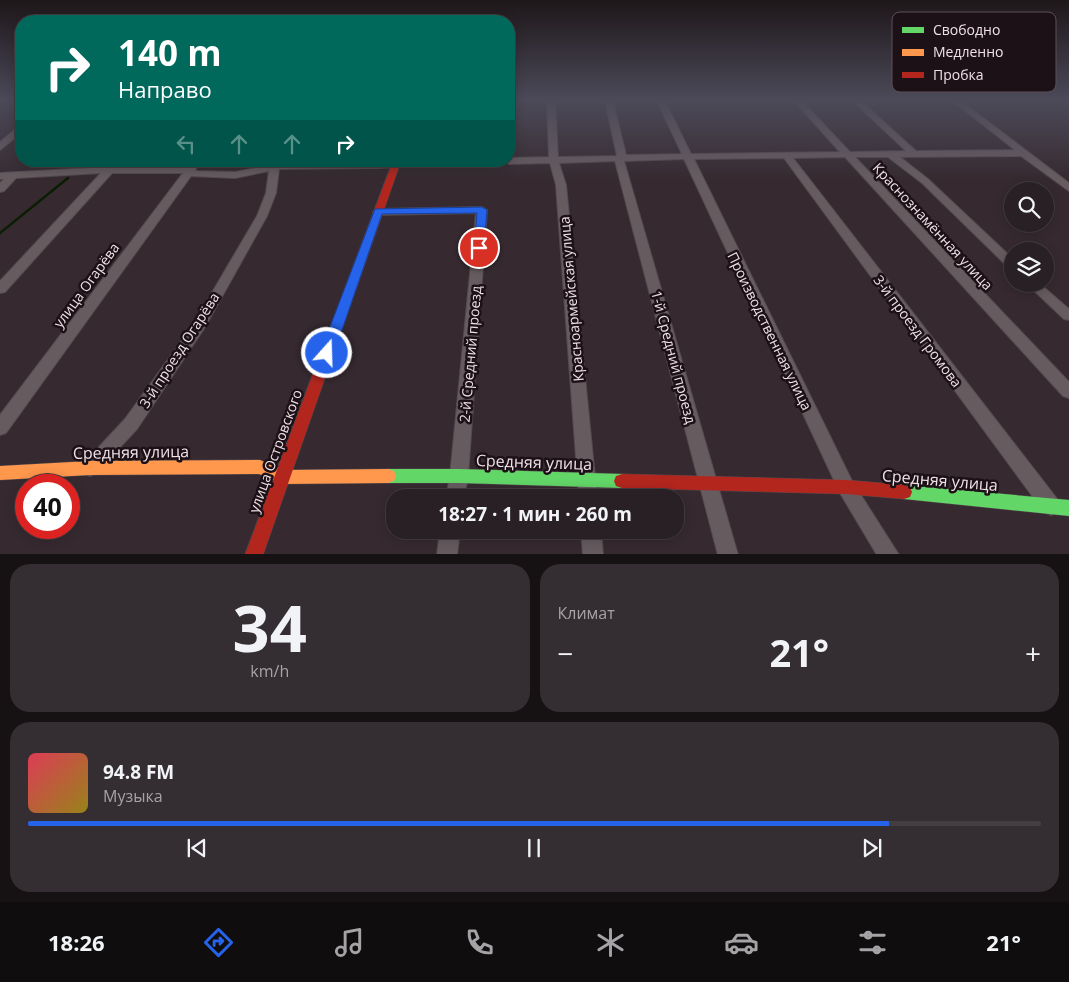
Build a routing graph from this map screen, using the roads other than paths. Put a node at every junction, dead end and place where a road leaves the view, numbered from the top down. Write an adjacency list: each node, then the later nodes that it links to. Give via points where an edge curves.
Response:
1 (552, 127): 16 (street, Красноармейская улица)
2 (614, 127): 15 (street, 1-й Средний проезд)
3 (673, 127): 14 (street, Производственная улица)
4 (820, 127): 10 (street, Краснознамённая улица)
5 (884, 127): 12 (street)
6 (990, 127): 9 (street)
7 (15, 134): 8 (street)
8 (0, 147)
9 (1025, 153): 12 (street); 30 (street)
10 (845, 154): 11 (street); 13 (street); 37 (street, Краснознамённая улица)
11 (890, 154): 12 (street); 33 (street, via 925,181)
12 (914, 154)
13 (786, 155): 14 (street); 48 (street, 3-й проезд Громова)
14 (687, 157): 15 (street); 45 (street, Производственная улица)
15 (621, 159): 16 (street); 44 (street, 1-й Средний проезд)
16 (554, 160): 17 (street); 43 (street, Красноармейская улица, via 561,185)
17 (515, 161)
18 (42, 167): 27 (street)
19 (119, 167): 26 (street)
20 (173, 167): 26 (street)
21 (192, 167): 38 (street, улица Огарёва)
22 (193, 167): 23 (street, via 194,174 224,176)
23 (264, 167)
24 (277, 167): 39 (street, 3-й проезд Огарёва, via 262,216 198,327 131,424)
25 (395, 167): 32 (street, улица Островского)
26 (114, 170): 27 (street); 34 (street)
27 (35, 174): 28 (street)
28 (13, 175): 29 (street); 31 (street)
29 (0, 176)
30 (1069, 188)
31 (0, 189)
32 (378, 212): 41 (street, 2-й Средний проезд, via 482,210); 42 (street, улица Островского)
33 (1004, 256)
34 (0, 289)
35 (1043, 292): 36 (street)
36 (1069, 316)
37 (1069, 392)
38 (0, 428)
39 (90, 468): 40 (street, Средняя улица); 42 (street, Средняя улица, via 260,467)
40 (0, 473)
41 (460, 476): 42 (street, Средняя улица); 43 (street, Средняя улица); 46 (street, 2-й Средний проезд)
42 (282, 477): 52 (street, улица Островского)
43 (587, 480): 44 (street, Средняя улица); 47 (street, Красноармейская улица)
44 (709, 482): 45 (street, Средняя улица); 55 (street, 1-й Средний проезд)
45 (846, 488): 48 (street, Средняя улица); 56 (street, Производственная улица)
46 (457, 489)
47 (588, 489)
48 (1051, 506): 49 (street, Средняя улица)
49 (1069, 508)
50 (449, 539): 53 (street)
51 (592, 539): 54 (street)
52 (254, 554)
53 (447, 554)
54 (593, 554)
55 (728, 554)
56 (889, 554)

